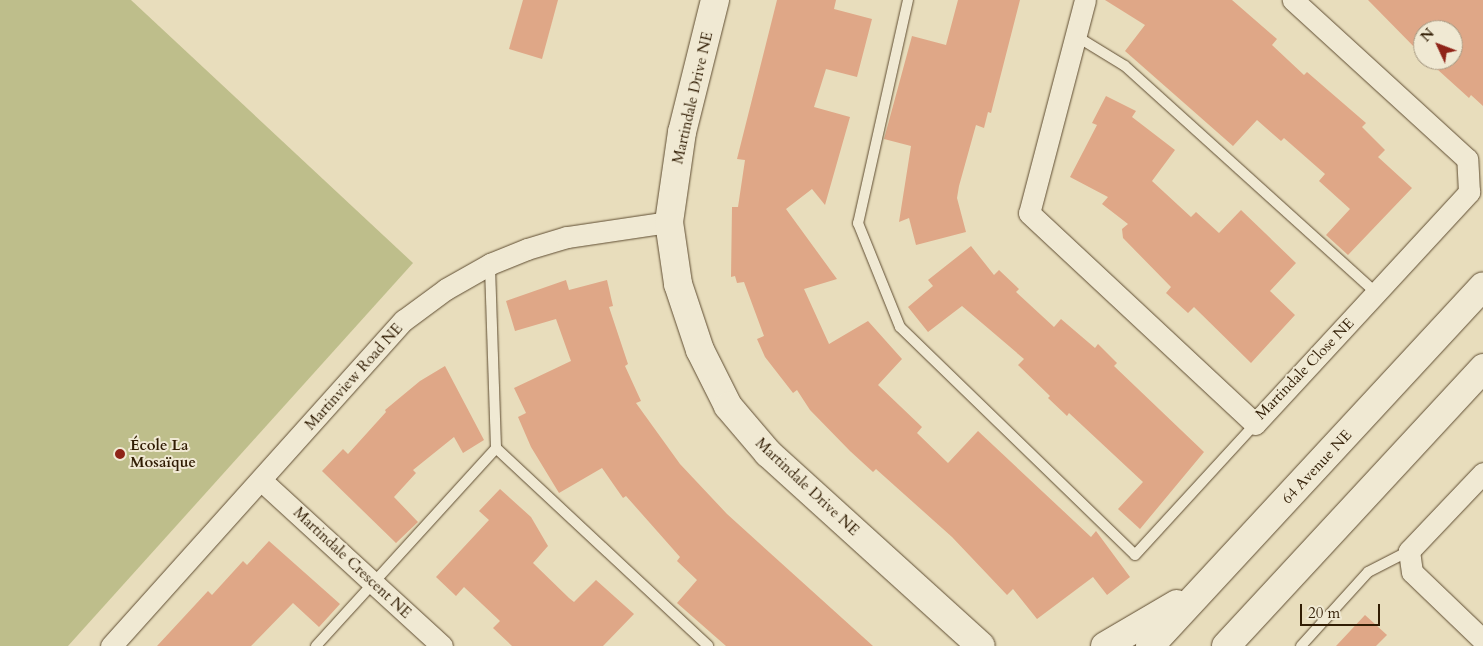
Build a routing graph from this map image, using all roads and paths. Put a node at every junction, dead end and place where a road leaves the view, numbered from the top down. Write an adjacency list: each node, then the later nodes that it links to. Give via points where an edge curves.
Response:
1 (715, 0): 7 (main road, Martindale Drive NE, via 682,132)
2 (908, 0): 12 (lane, via 858,223 900,327 1135,555)
3 (1085, 0): 5 (street, Martindale Close NE)
4 (1293, 0): 6 (street, Martindale Close NE, via 1467,159)
5 (1076, 36): 10 (lane, via 1126,66); 12 (street, Martindale Close NE, via 1029,213)
6 (1476, 187): 10 (street, Martindale Close NE)
7 (669, 222): 8 (street, Martinview Road NE, via 567,237); 24 (main road, Martindale Drive NE, via 678,284 700,350 728,406 768,453)
8 (490, 264): 13 (lane); 15 (street, Martinview Road NE, via 446,289 404,320)
9 (1483, 287): 18 (main road, 64 Avenue NE)
10 (1377, 294): 12 (street, Martindale Close NE)
11 (1483, 368): 27 (main road)
12 (1255, 424)
13 (496, 448): 17 (lane); 23 (lane)
14 (1483, 473): 16 (street)
15 (262, 481): 17 (street, Martindale Crescent NE); 20 (street, Martinview Road NE)
16 (1409, 551): 19 (street, via 1412,572); 28 (lane, via 1368,572)
17 (374, 584): 21 (lane); 22 (street, Martindale Crescent NE)
18 (1208, 585): 25 (main road); 26 (main road, 64 Avenue NE)
19 (1483, 640)
20 (111, 646)
21 (316, 646)
22 (442, 646)
23 (708, 646)
24 (981, 646)
25 (1105, 646)
26 (1150, 646)
27 (1226, 646)
28 (1301, 646)

